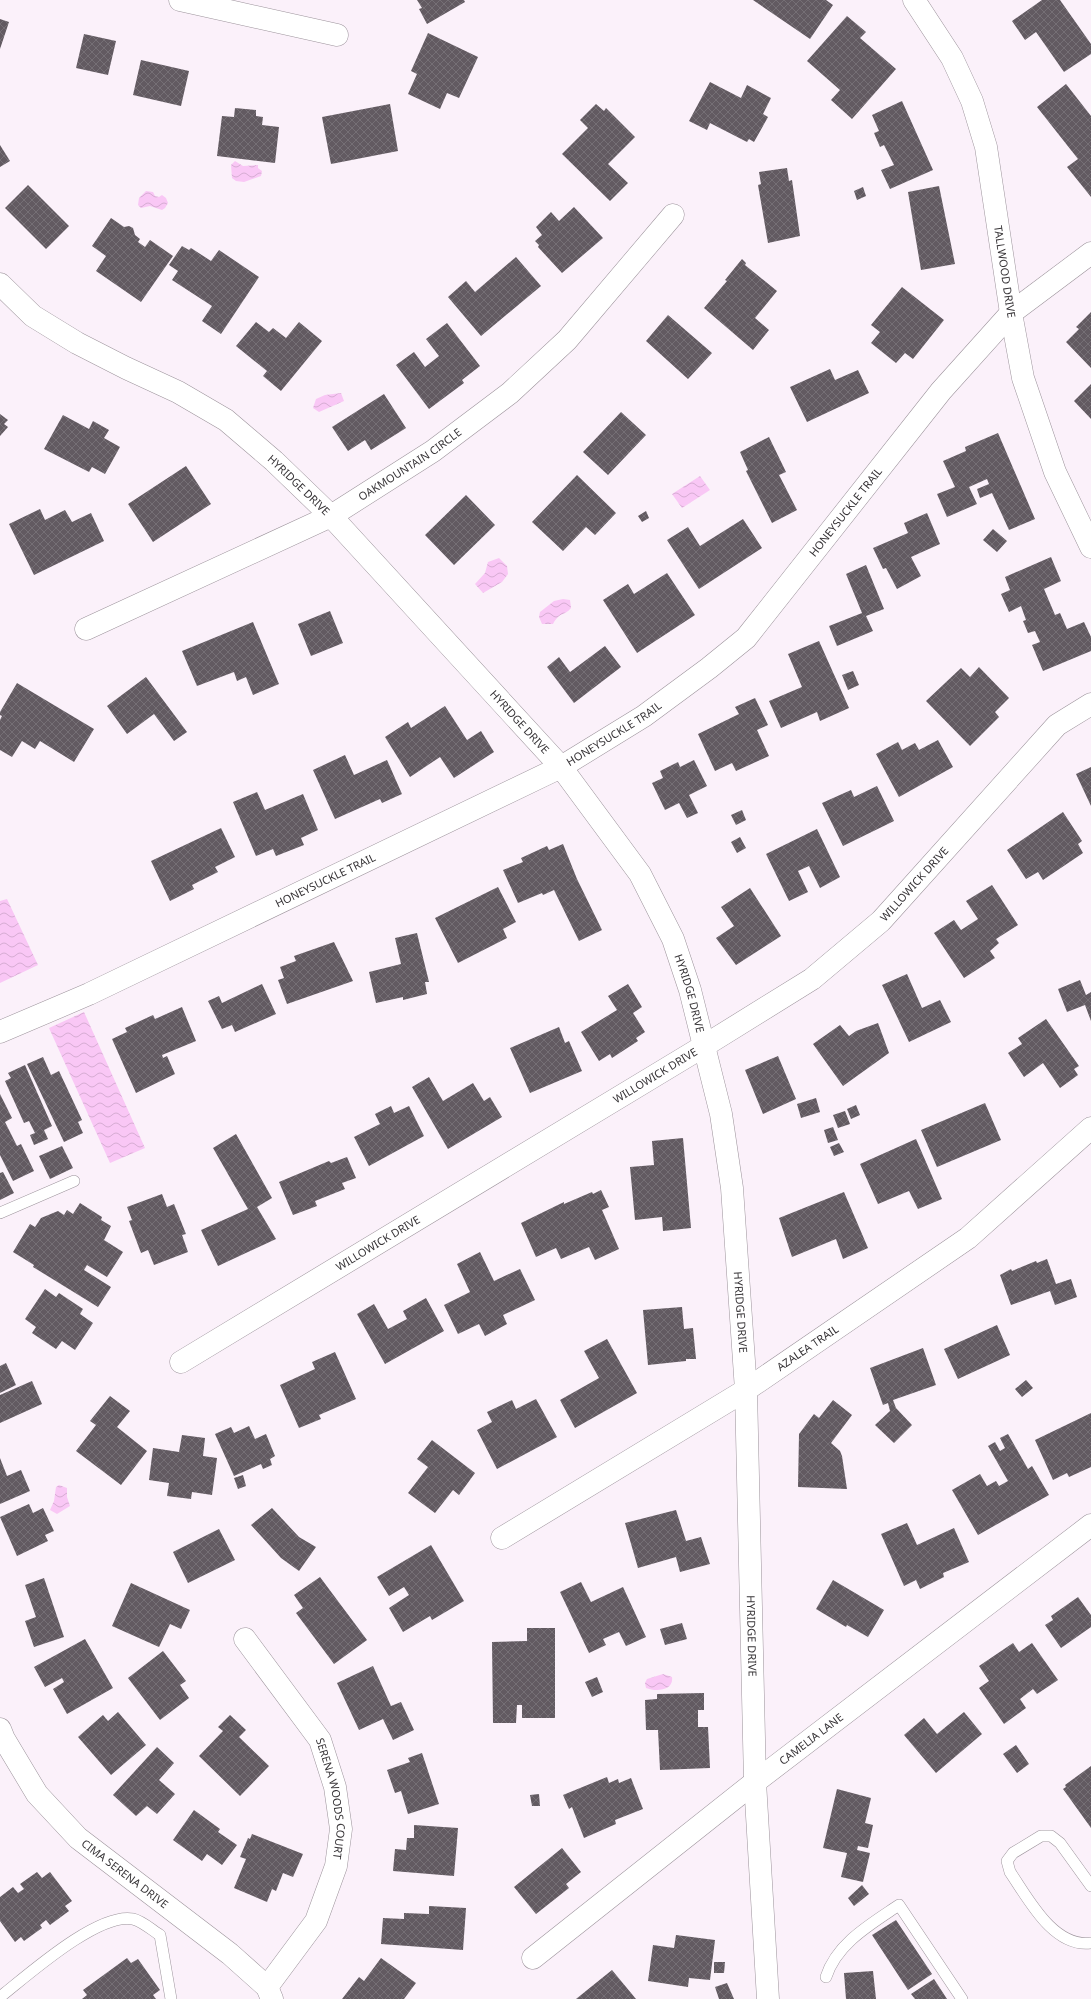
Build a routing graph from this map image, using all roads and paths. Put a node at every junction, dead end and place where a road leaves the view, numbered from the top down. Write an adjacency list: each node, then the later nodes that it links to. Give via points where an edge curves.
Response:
1 (180, 0): 3 (street)
2 (914, 0): 7 (street, TALLWOOD DRIVE, via 952,58 972,101 986,147)
3 (337, 35)
4 (673, 215): 8 (street, OAKMOUNTAIN CIRCLE, via 567,340 510,392 433,451)
5 (1091, 252): 7 (street, HONEYSUCKLE TRAIL)
6 (0, 284): 8 (street, HYRIDGE DRIVE, via 33,316 71,339 178,392 226,420 274,461)
7 (1011, 313): 9 (street, TALLWOOD DRIVE, via 1023,378 1045,443 1055,472); 12 (street, HONEYSUCKLE TRAIL, via 941,391 746,638 644,716)
8 (330, 516): 10 (street, OAKMOUNTAIN CIRCLE); 12 (street, HYRIDGE DRIVE)
9 (1091, 547)
10 (86, 629)
11 (1091, 704): 14 (street, WILLOWICK DRIVE, via 1057,725 880,921 812,979)
12 (561, 767): 13 (street, HONEYSUCKLE TRAIL, via 103,987); 14 (street, HYRIDGE DRIVE, via 640,874 673,938)
13 (0, 1032)
14 (704, 1046): 18 (street, WILLOWICK DRIVE); 19 (street, HYRIDGE DRIVE, via 721,1114 732,1188)
15 (1091, 1128): 19 (street, AZALEA TRAIL, via 968,1238)
16 (74, 1181): 17 (lane)
17 (0, 1213)
18 (181, 1362)
19 (746, 1390): 21 (street, AZALEA TRAIL); 24 (street, HYRIDGE DRIVE)
20 (1091, 1525): 24 (street, CAMELIA LANE)
21 (502, 1538)
22 (245, 1639): 29 (street, SERENA WOODS COURT, via 320,1740 335,1787 341,1829 336,1866 316,1921)
23 (0, 1729): 29 (street, CIMA SERENA DRIVE, via 37,1794 78,1838 230,1954)
24 (756, 1782): 27 (street, CAMELIA LANE); 32 (street, HYRIDGE DRIVE)
25 (1091, 1886): 26 (lane, via 1060,1843 1050,1836 1041,1836 1013,1853 1007,1861 1010,1872 1049,1928 1072,1941)
26 (1091, 1943)
27 (534, 1958)
28 (826, 1977): 33 (lane, via 829,1966 850,1940 899,1905)
29 (269, 1993)
30 (0, 1997): 31 (lane, via 84,1934 110,1921 134,1919 160,1935)
31 (171, 1999)
32 (768, 1999)
33 (962, 1999)

